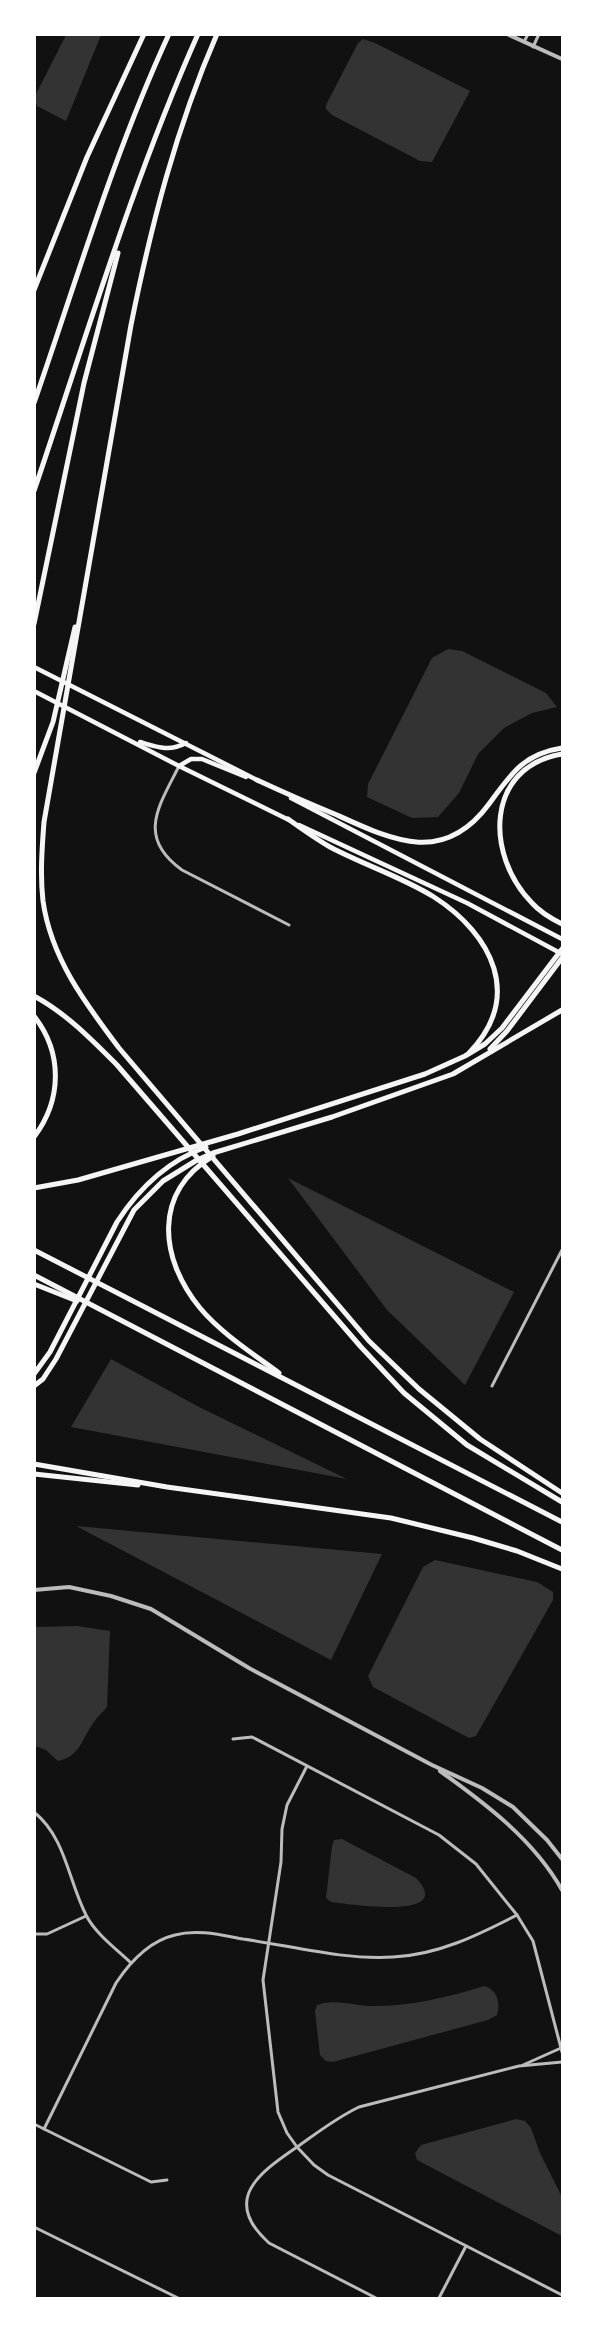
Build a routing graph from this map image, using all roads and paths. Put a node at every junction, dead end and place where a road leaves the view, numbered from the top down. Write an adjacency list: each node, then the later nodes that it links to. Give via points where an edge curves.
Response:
1 (144, 34): 12 (highway, via 87,157)
2 (169, 34): 13 (highway, via 101,203)
3 (198, 34): 11 (highway, via 174,88)
4 (217, 34): 16 (highway, via 184,119 146,251)
5 (507, 34): 8 (street)
6 (528, 34): 8 (street)
7 (539, 34): 9 (street)
8 (524, 42): 9 (street)
9 (533, 47): 10 (street)
10 (562, 59)
11 (130, 211): 14 (highway); 15 (highway, via 84,383)
12 (34, 290)
13 (34, 403)
14 (34, 491)
15 (34, 624)
16 (70, 662): 24 (highway); 54 (highway, via 44,822 41,867 51,935 67,972 90,1010 151,1085 369,1341 480,1439)
17 (34, 667): 20 (highway)
18 (34, 691): 19 (highway)
19 (130, 739): 20 (highway, via 163,749); 23 (highway)
20 (186, 743): 25 (highway)
21 (562, 748): 25 (highway, via 546,751 520,765 466,830 448,838 417,843 367,829)
22 (562, 754): 27 (highway, via 542,759 517,777 503,802 499,827 506,861 519,887 539,910)
23 (179, 766): 25 (highway, via 191,759 202,759); 26 (highway); 28 (street, via 156,812 156,840 163,852 182,870)
24 (34, 773)
25 (257, 780): 29 (highway)
26 (288, 819): 31 (highway, via 467,903); 37 (highway, via 329,847 437,898 477,934 496,972 498,1001 488,1030)
27 (562, 924)
28 (289, 925)
29 (562, 939)
30 (562, 949): 32 (highway)
31 (562, 956): 32 (highway)
32 (552, 967): 36 (highway); 37 (highway, via 501,1028)
33 (34, 996): 55 (highway, via 89,1036 117,1065 404,1393 487,1459)
34 (562, 1010): 36 (highway)
35 (34, 1016): 39 (highway, via 51,1045 56,1078 50,1109)
36 (485, 1055): 40 (highway, via 453,1074)
37 (465, 1056): 38 (highway, via 425,1074)
38 (238, 1134): 41 (highway, via 78,1180); 47 (highway, via 195,1151 156,1175 128,1204 44,1363)
39 (34, 1137)
40 (228, 1149): 48 (highway, via 200,1165 177,1192 168,1225 170,1246 199,1307 234,1340); 49 (highway, via 181,1168 134,1210 51,1368)
41 (34, 1188)
42 (34, 1250): 48 (highway)
43 (562, 1250): 50 (street)
44 (34, 1275): 46 (highway)
45 (34, 1284): 46 (highway)
46 (109, 1314): 57 (highway)
47 (34, 1374)
48 (292, 1383): 56 (highway)
49 (34, 1386)
50 (492, 1386)
51 (34, 1464): 53 (highway)
52 (34, 1474): 53 (highway)
53 (167, 1487): 58 (highway, via 391,1518 517,1551)
54 (562, 1493)
55 (562, 1502)
56 (562, 1522)
57 (562, 1550)
58 (562, 1569)
59 (34, 1590): 61 (street, via 69,1587 151,1609 249,1668)
60 (233, 1739): 62 (street, via 252,1737)
61 (432, 1765): 64 (street, via 513,1807); 65 (street, via 480,1800 527,1842)
62 (307, 1766): 66 (street, via 439,1835 476,1864); 69 (street, via 287,1805)
63 (34, 1812): 67 (street, via 57,1838)
64 (562, 1859)
65 (562, 1890)
66 (517, 1915): 69 (street, via 472,1938 431,1952 394,1957 350,1957); 71 (street, via 533,1941)
67 (86, 1916): 68 (street, via 47,1934); 70 (street)
68 (34, 1934)
69 (268, 1942): 70 (street, via 202,1932 174,1935); 76 (street, via 263,1980 278,2112)
70 (130, 1962): 75 (street)
71 (562, 2050): 73 (street)
72 (562, 2062): 73 (street)
73 (519, 2066): 76 (street, via 359,2107)
74 (34, 2124): 75 (street)
75 (44, 2129): 77 (street, via 151,2182)
76 (297, 2147): 79 (street, via 328,2175); 82 (street, via 253,2182 247,2198 255,2231 269,2243)
77 (167, 2180)
78 (34, 2227): 81 (street)
79 (466, 2246): 80 (street); 83 (street)
80 (562, 2295)
81 (178, 2298)
82 (376, 2298)
83 (439, 2298)

